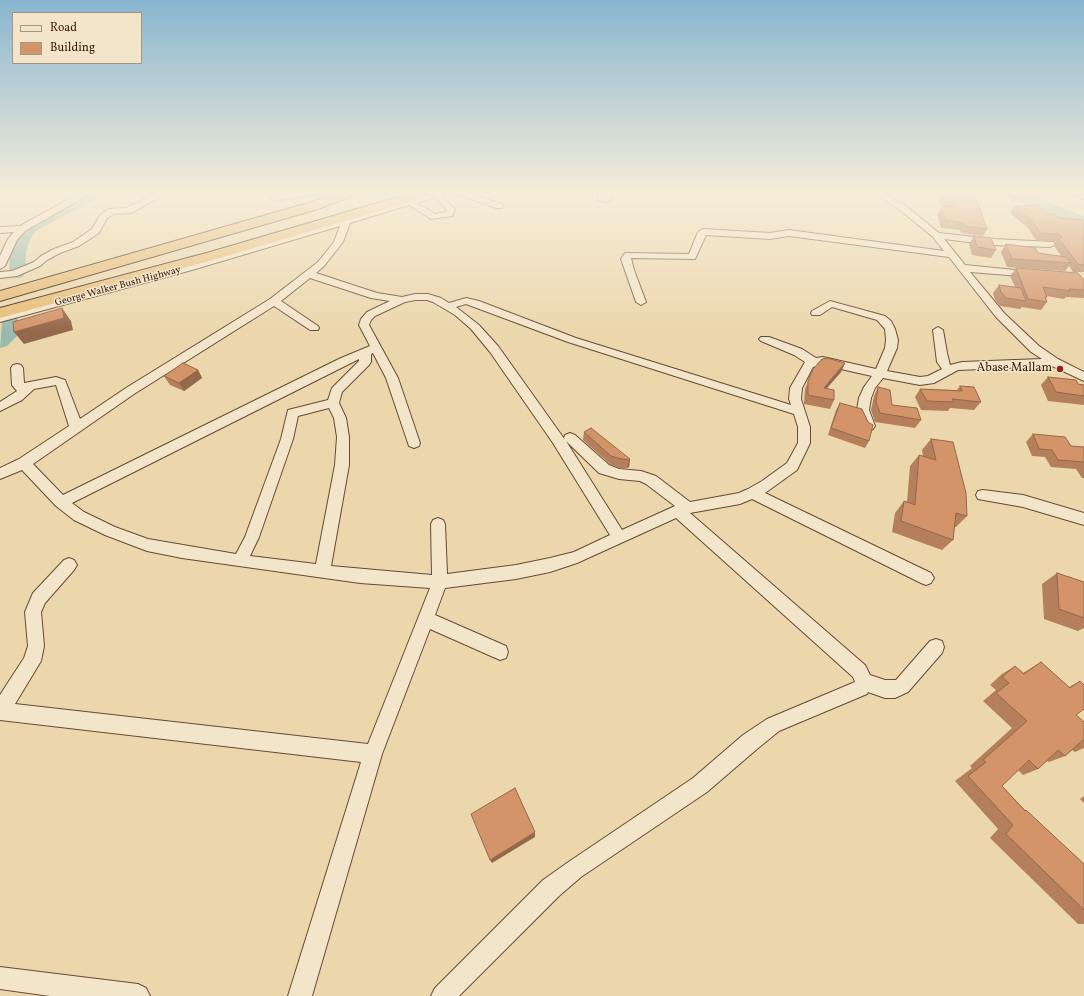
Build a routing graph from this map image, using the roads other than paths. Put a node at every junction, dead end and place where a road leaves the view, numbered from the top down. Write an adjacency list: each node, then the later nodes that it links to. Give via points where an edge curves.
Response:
1 (13, 238): 15 (street)
2 (84, 238): 18 (street, via 14,274)
3 (198, 238): 20 (highway, via 26,287)
4 (239, 238): 20 (highway, George Walker Bush Highway)
5 (247, 238): 24 (highway, George Walker Bush Highway)
6 (254, 238): 26 (highway, via 54,299)
7 (290, 238): 28 (street, George Walker Bush Highway)
8 (339, 238): 17 (street, via 331,253)
9 (701, 238): 23 (street, via 692,257 628,254 628,270)
10 (828, 238): 14 (street)
11 (939, 238): 14 (street)
12 (965, 238): 13 (street)
13 (1050, 244)
14 (953, 256): 16 (street)
15 (0, 266)
16 (963, 268): 19 (street); 34 (street, via 1004,320 1035,349)
17 (309, 274): 21 (street, via 376,296); 22 (street)
18 (0, 275)
19 (1040, 275)
20 (0, 297)
21 (402, 300): 25 (street, via 428,297); 32 (street, via 371,314 366,320 364,325)
22 (274, 301): 29 (street); 48 (street, via 166,367)
23 (641, 302)
24 (0, 306)
25 (450, 306): 45 (street, via 466,301 475,303 572,340); 59 (street, via 475,327 494,349 558,440)
26 (0, 312)
27 (816, 313): 39 (street, via 833,304 881,318 887,323 892,340 891,348)
28 (0, 319)
29 (314, 328)
30 (938, 330): 38 (street, via 942,357)
31 (765, 339): 33 (street, via 798,352)
32 (370, 350): 42 (street); 43 (street, via 365,362 336,392); 50 (street, via 392,378)
33 (814, 362): 39 (street, via 823,361); 45 (street, via 808,365 796,388 794,399)
34 (1054, 362): 37 (street); 38 (street, via 962,366)
35 (1084, 365): 37 (street)
36 (17, 368): 41 (street, via 18,385 20,388)
37 (1070, 369): 40 (street)
38 (948, 370): 39 (street, via 930,380 920,381)
39 (880, 374): 47 (street, via 865,398 863,410)
40 (1084, 377)
41 (29, 387): 44 (street); 48 (street, via 56,381 60,383)
42 (278, 394): 46 (street); 55 (street)
43 (333, 403): 46 (street); 62 (street, via 340,418 342,465)
44 (0, 407)
45 (800, 412): 53 (street, via 804,427 804,443 792,466)
46 (292, 413): 60 (street, via 287,439 252,537)
47 (868, 426)
48 (76, 427): 51 (street)
49 (570, 438): 56 (street, via 604,469 651,480)
50 (414, 443)
51 (24, 463): 52 (street); 55 (street)
52 (0, 474)
53 (753, 493): 56 (street); 63 (street)
54 (983, 494): 57 (street, via 1023,501)
55 (61, 502): 60 (street, via 79,516 147,545)
56 (683, 509): 59 (street); 68 (street, via 859,671)
57 (1084, 519)
58 (438, 524): 64 (street)
59 (619, 538): 64 (street, via 577,557 550,565)
60 (240, 561): 62 (street)
61 (69, 565): 69 (street, via 39,598 33,612 36,646 32,661)
62 (322, 572): 64 (street)
63 (926, 578)
64 (440, 582): 65 (street)
65 (426, 619): 67 (street); 70 (street)
66 (936, 647): 68 (street, via 902,686 885,689)
67 (500, 652)
68 (864, 682): 74 (street, via 861,688 773,725 700,785 574,870 551,888)
69 (0, 711): 70 (street)
70 (373, 754): 73 (street)
71 (0, 978): 72 (street)
72 (138, 996)
73 (300, 996)
74 (443, 996)

